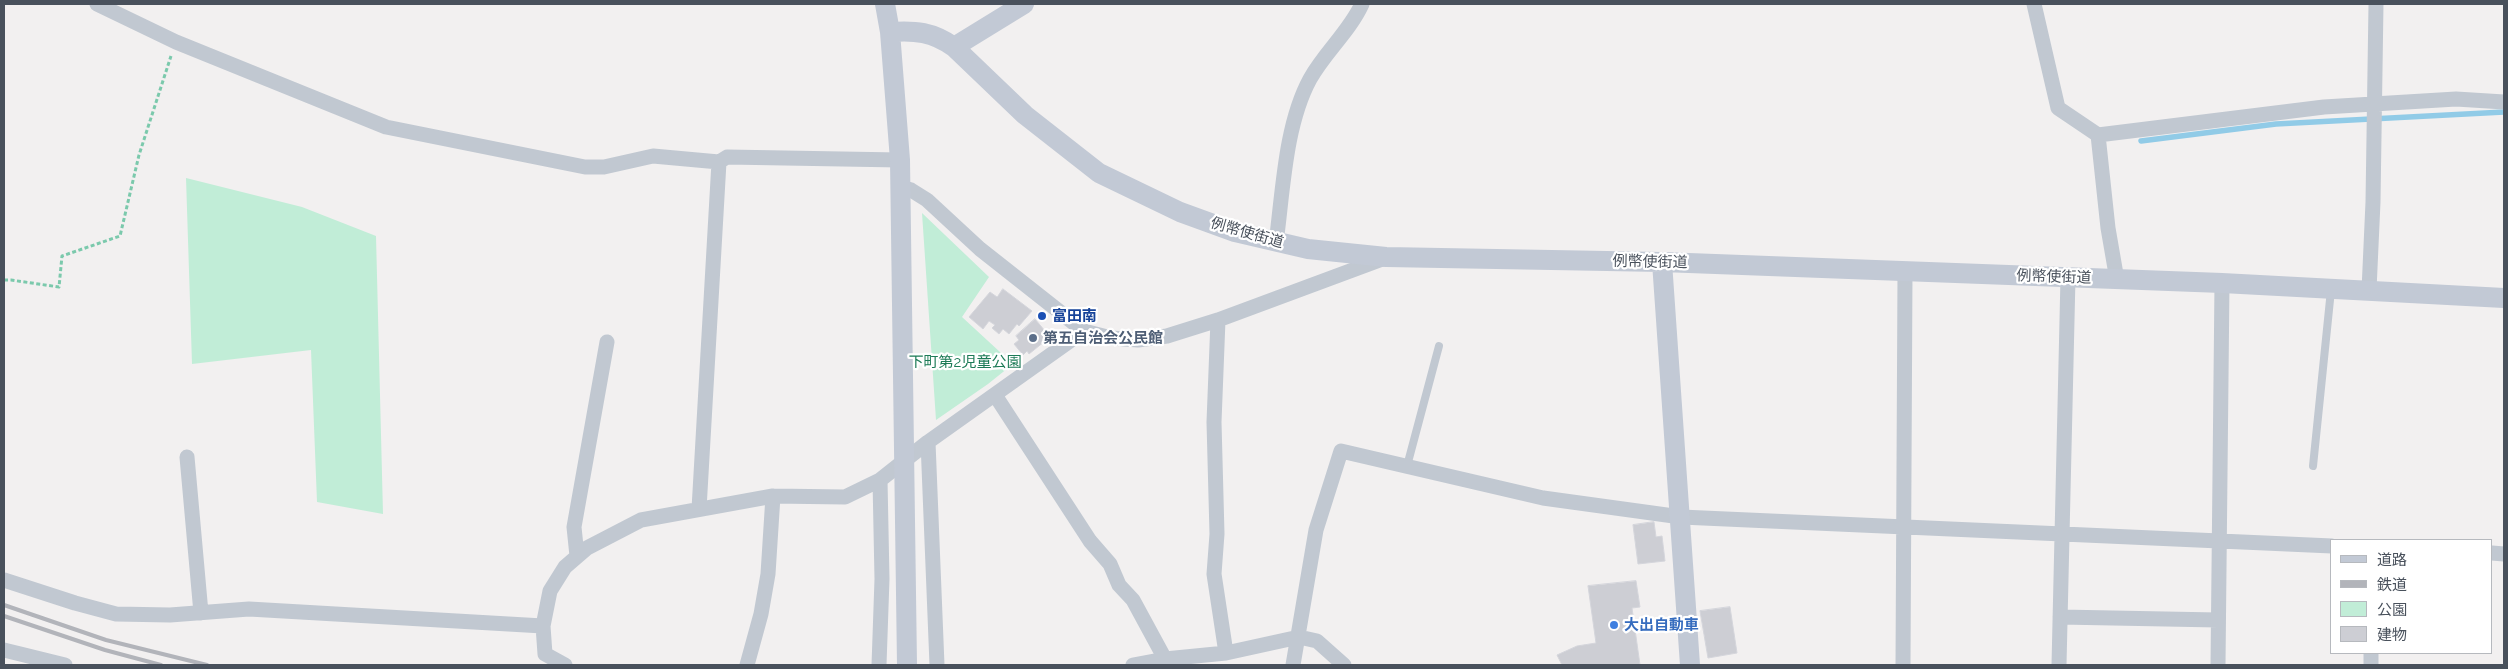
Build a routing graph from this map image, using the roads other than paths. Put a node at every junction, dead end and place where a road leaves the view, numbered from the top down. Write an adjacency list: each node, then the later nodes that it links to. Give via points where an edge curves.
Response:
1 (97, 4): 13 (street, via 176,42 386,127 586,167 604,167 653,156)
2 (885, 4): 7 (street)
3 (1024, 4): 8 (street)
4 (1362, 4): 15 (street, via 1354,22 1311,77 1299,102)
5 (2034, 4): 11 (street, via 2058,108)
6 (2376, 4): 10 (street)
7 (890, 32): 8 (street, 例幣使街道, via 927,32); 12 (street)
8 (954, 47): 15 (street, 例幣使街道, via 1025,115 1099,173 1180,212)
9 (2504, 102): 10 (street, via 2456,99)
10 (2373, 106): 11 (street, via 2324,107); 23 (street)
11 (2098, 135): 20 (street)
12 (900, 160): 13 (street, via 727,157); 14 (street)
13 (719, 162): 37 (street)
14 (901, 187): 26 (street, via 927,200 980,249); 32 (street)
15 (1276, 243): 16 (street, 例幣使街道)
16 (1386, 258): 17 (street, 例幣使街道); 25 (street)
17 (1662, 262): 18 (street, 例幣使街道); 38 (street)
18 (1905, 272): 19 (street, 例幣使街道); 39 (street)
19 (2068, 277): 20 (street, 例幣使街道); 40 (street)
20 (2117, 280): 21 (street, 例幣使街道)
21 (2222, 283): 22 (street, 例幣使街道); 41 (street)
22 (2331, 288): 23 (street, 例幣使街道); 34 (lane)
23 (2369, 290): 24 (street, 例幣使街道)
24 (2504, 298)
25 (1218, 320): 26 (street, via 1166,336 1138,340 1111,338); 51 (street, via 1214,574)
26 (1084, 330): 29 (street)
27 (607, 342): 43 (street, via 574,526)
28 (1439, 346): 33 (lane)
29 (995, 396): 30 (street); 52 (street, via 1090,541 1110,564 1119,585 1133,600)
30 (928, 442): 32 (street); 59 (street)
31 (187, 457): 45 (street)
32 (903, 462): 35 (street); 58 (street)
33 (1407, 466): 38 (street, via 1543,498); 49 (street, via 1341,451 1316,530)
34 (2314, 466)
35 (880, 480): 36 (street, via 845,497); 57 (street)
36 (773, 496): 37 (street); 56 (street, via 768,574)
37 (699, 509): 43 (street, via 641,520)
38 (1681, 517): 39 (street); 63 (street)
39 (1904, 527): 40 (street); 64 (street)
40 (2062, 533): 41 (street); 46 (street)
41 (2219, 542): 42 (street); 47 (street)
42 (2330, 546)
43 (577, 556): 48 (street, via 565,567 550,591)
44 (4, 580): 45 (street, via 116,614 170,616)
45 (201, 613): 48 (street, via 248,609)
46 (2060, 617): 47 (street); 65 (street)
47 (2218, 620): 66 (street)
48 (543, 626): 53 (street)
49 (1299, 638): 51 (street); 61 (street); 62 (street, via 1317,641)
50 (4, 650): 54 (street)
51 (1226, 653): 52 (street)
52 (1166, 659): 60 (street)
53 (543, 660): 55 (street)
54 (66, 665)
55 (564, 665)
56 (747, 665)
57 (880, 665)
58 (907, 665)
59 (937, 665)
60 (1133, 665)
61 (1293, 665)
62 (1344, 665)
63 (1690, 665)
64 (1903, 665)
65 (2059, 665)
66 (2218, 665)

